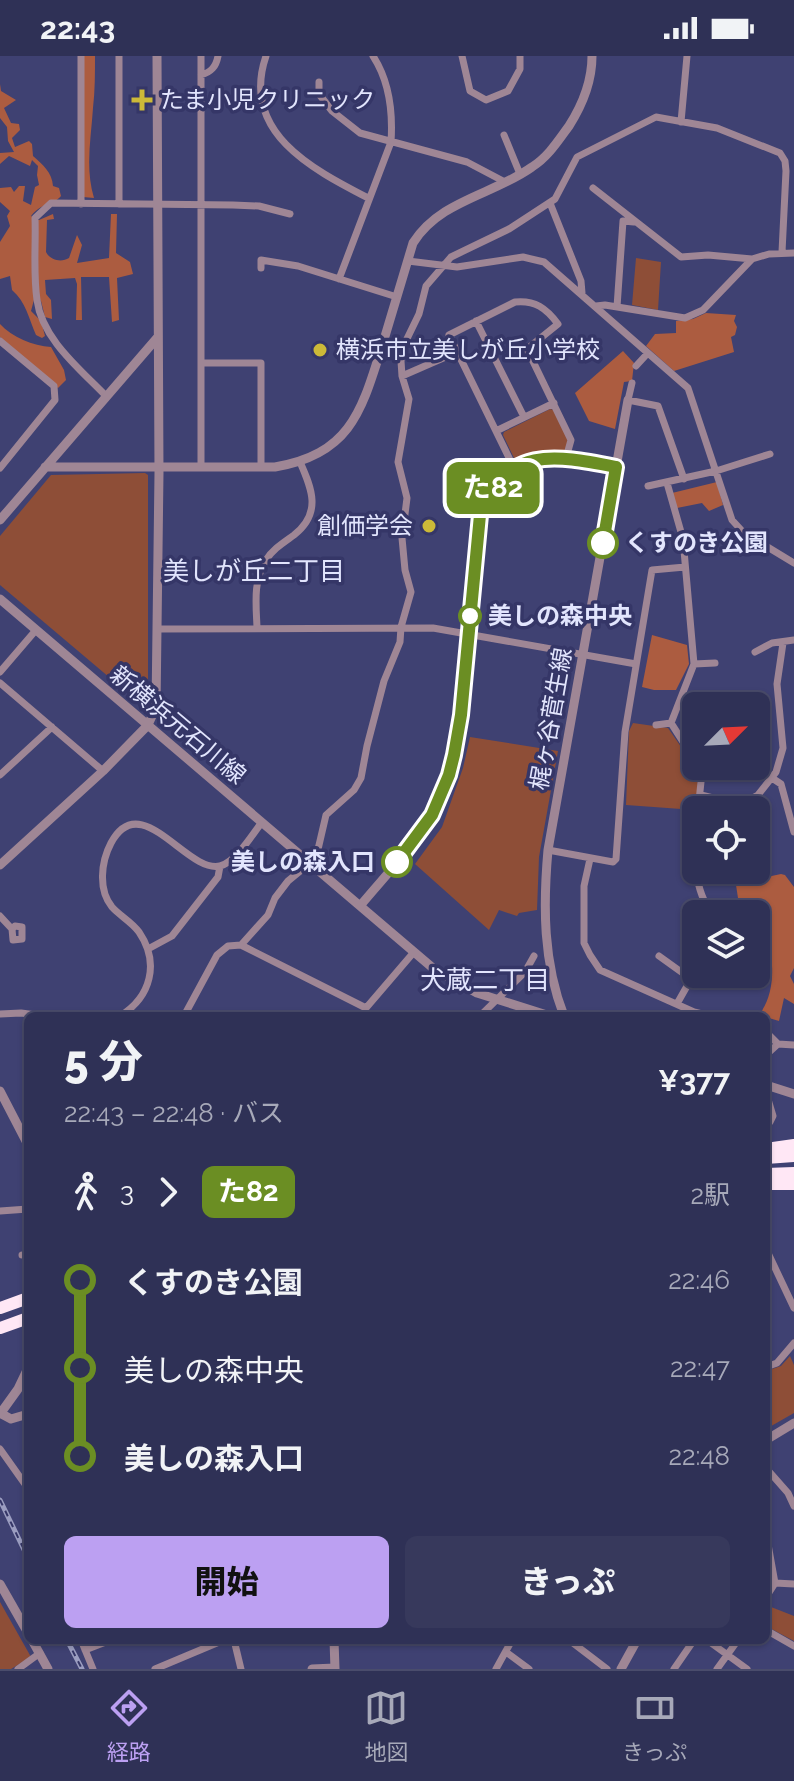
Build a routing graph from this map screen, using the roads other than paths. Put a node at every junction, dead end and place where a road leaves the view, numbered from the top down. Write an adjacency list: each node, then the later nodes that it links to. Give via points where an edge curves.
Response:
1 (81, 56): 22 (street)
2 (119, 56): 23 (street)
3 (157, 56): 24 (street)
4 (201, 56): 12 (street)
5 (218, 56): 12 (street, via 210,72)
6 (266, 56): 20 (street, via 261,100 283,142 319,173)
7 (373, 56): 16 (street, via 390,96)
8 (462, 56): 9 (street, via 470,91 486,100 508,91 520,69)
9 (520, 56)
10 (592, 56): 17 (street, via 589,83 575,116 543,159)
11 (687, 56): 14 (street)
12 (201, 75): 25 (street)
13 (319, 82): 16 (street, via 319,94 332,111 360,133)
14 (681, 122): 21 (street, via 656,117 577,157); 28 (street, via 726,131 780,153 786,171)
15 (504, 135): 17 (street)
16 (391, 142): 18 (street, via 467,162); 20 (street)
17 (520, 174): 18 (street)
18 (505, 182): 31 (street, via 428,222)
19 (593, 188): 27 (street)
20 (368, 198): 34 (street)
21 (550, 203): 32 (street); 35 (street)
22 (81, 204): 23 (street); 48 (street, via 51,203 35,218 37,302 53,339)
23 (119, 204): 24 (street)
24 (158, 204): 25 (street); 40 (street)
25 (201, 205): 26 (street, via 259,206); 44 (street)
26 (290, 214)
27 (636, 222): 30 (street, via 681,257); 38 (street, via 623,221)
28 (782, 252): 29 (street); 30 (street)
29 (794, 253)
30 (752, 259): 38 (street, via 698,314 685,318)
31 (408, 261): 32 (street); 36 (street)
32 (441, 267): 35 (street, via 537,259); 46 (street, via 426,286 406,339)
33 (261, 268): 34 (street, via 261,260)
34 (339, 279): 36 (street)
35 (582, 293): 37 (street)
36 (397, 297): 55 (street, via 361,410 337,440)
37 (596, 306): 38 (street); 43 (street)
38 (617, 307)
39 (476, 321): 42 (street, via 450,334); 50 (street, via 515,302 549,312 558,324 527,349); 51 (street)
40 (157, 338): 48 (street); 57 (street)
41 (0, 341): 61 (street, via 54,386 56,394)
42 (457, 352): 46 (street); 52 (street)
43 (647, 354): 45 (street); 63 (street, via 688,388)
44 (201, 363): 58 (street); 59 (street, via 261,363)
45 (636, 366)
46 (402, 376): 72 (street, via 409,399 398,462 407,498 402,538 411,592)
47 (632, 383): 49 (street, 梶ヶ谷菅生線)
48 (106, 396): 56 (street)
49 (628, 400): 60 (street, 梶ヶ谷菅生線); 64 (street, via 658,406)
50 (554, 403): 51 (street); 54 (street, via 571,440)
51 (524, 417): 52 (street)
52 (496, 431): 62 (street)
53 (770, 454): 63 (street)
54 (566, 458): 60 (street); 62 (street, via 541,458)
55 (300, 462): 59 (street); 71 (street, via 312,491 312,507 307,522 266,560 255,594)
56 (45, 467): 57 (street); 67 (street)
57 (159, 467): 58 (street); 73 (street)
58 (201, 467): 59 (street)
59 (261, 467)
60 (616, 467): 79 (street, 梶ヶ谷菅生線)
61 (0, 468)
62 (514, 468): 75 (street, via 495,485 480,515)
63 (716, 471): 64 (street); 68 (street, via 737,527)
64 (684, 479): 65 (street)
65 (667, 483): 66 (street); 69 (street)
66 (648, 486)
67 (0, 520)
68 (794, 563)
69 (685, 567): 81 (street, via 652,570); 82 (street)
70 (0, 599): 74 (street, 新横浜元石川線)
71 (257, 627): 72 (street); 73 (street)
72 (401, 627): 75 (street); 99 (street, via 361,778 326,815 319,852)
73 (157, 629): 86 (street, via 156,707)
74 (36, 630): 83 (street); 86 (street, 新横浜元石川線)
75 (468, 635): 79 (street); 102 (street, via 461,715 442,795 421,832)
76 (794, 640): 77 (street)
77 (783, 643): 78 (street); 92 (street, via 777,684 783,748)
78 (755, 652)
79 (583, 656): 81 (street); 97 (street, 梶ヶ谷菅生線)
80 (715, 663): 82 (street)
81 (636, 664): 98 (street, via 625,732 616,859)
82 (694, 664): 85 (street)
83 (0, 672)
84 (0, 683): 88 (street)
85 (671, 723): 87 (street); 89 (street)
86 (148, 725): 90 (street); 95 (street, 新横浜元石川線)
87 (656, 725)
88 (52, 727): 90 (street); 91 (street)
89 (682, 740)
90 (103, 771): 100 (street)
91 (0, 775)
92 (772, 778): 94 (street, via 747,801); 96 (street, via 781,784)
93 (699, 780): 94 (street)
94 (701, 795)
95 (262, 822): 99 (street, 新横浜元石川線); 101 (street)
96 (794, 832)
97 (548, 850): 98 (street); 116 (street, 梶ヶ谷菅生線, via 545,929)
98 (590, 859): 111 (street, via 584,886 584,943 590,955 613,977)
99 (309, 863): 102 (street, 新横浜元石川線); 105 (street, via 288,881 268,915)
100 (0, 865)
101 (220, 866): 106 (street, via 218,877 172,936); 106 (street, via 200,864 147,826 123,830 112,840 103,887 111,906 138,930)
102 (360, 906): 107 (street, 新横浜元石川線)
103 (0, 916): 104 (street)
104 (12, 929)
105 (241, 945): 107 (street, via 366,1008); 113 (street, via 228,946 217,955)
106 (148, 949): 112 (street, via 147,985)
107 (414, 952): 110 (street, 新横浜元石川線, via 453,980)
108 (534, 956): 110 (street)
109 (659, 956): 111 (street, via 691,979)
110 (498, 1000): 114 (street); 115 (street, 新横浜元石川線)
111 (678, 1002): 117 (street)
112 (126, 1012)
113 (186, 1012)
114 (484, 1012)
115 (537, 1012)
116 (563, 1012)
117 (694, 1012)
118 (24, 1013): 119 (street)
119 (0, 1014)
120 (770, 1036): 121 (street)
121 (778, 1044): 122 (street); 123 (street)
122 (794, 1044)
123 (770, 1051)
124 (770, 1087): 126 (street)
125 (0, 1091): 127 (street)
126 (794, 1094)
127 (24, 1137)
128 (794, 1145): 129 (highway)
129 (770, 1148)
130 (794, 1156): 131 (highway)
131 (770, 1158)
132 (794, 1173): 133 (highway)
133 (770, 1174)
134 (770, 1184): 135 (highway)
135 (794, 1184)
136 (24, 1209): 137 (street)
137 (0, 1211)
138 (770, 1257): 141 (street)
139 (24, 1299): 140 (highway)
140 (0, 1308)
141 (794, 1308)
142 (24, 1319): 143 (highway)
143 (0, 1328)
144 (794, 1343): 145 (street)
145 (770, 1366)
146 (24, 1376): 147 (street)
147 (0, 1414): 148 (street, via 11,1419)
148 (24, 1415)
149 (794, 1423): 150 (street)
150 (770, 1438)
151 (0, 1449): 153 (street)
152 (770, 1473): 154 (street)
153 (24, 1482)
154 (794, 1506)
155 (770, 1555): 156 (street)
156 (775, 1583): 158 (street); 159 (street)
157 (0, 1584): 160 (street)
158 (794, 1584)
159 (770, 1591)
160 (24, 1626)
161 (770, 1632): 174 (street)
162 (34, 1644): 177 (street)
163 (83, 1644): 175 (street)
164 (101, 1644): 175 (street)
165 (214, 1644): 183 (street)
166 (235, 1644): 184 (street)
167 (334, 1644): 179 (street)
168 (510, 1644): 176 (street)
169 (574, 1644): 188 (street)
170 (635, 1644): 189 (street)
171 (691, 1644): 190 (street)
172 (712, 1644): 178 (street)
173 (735, 1644): 178 (street)
174 (794, 1646)
175 (85, 1650): 182 (street)
176 (506, 1652): 186 (street); 187 (street)
177 (40, 1653): 180 (street); 181 (street)
178 (727, 1655): 191 (street); 192 (street)
179 (335, 1668): 185 (street)
180 (18, 1669)
181 (48, 1669)
182 (93, 1669)
183 (155, 1669)
184 (241, 1669)
185 (312, 1669)
186 (496, 1669)
187 (529, 1669)
188 (607, 1669)
189 (621, 1669)
190 (674, 1669)
191 (717, 1669)
192 (747, 1669)

